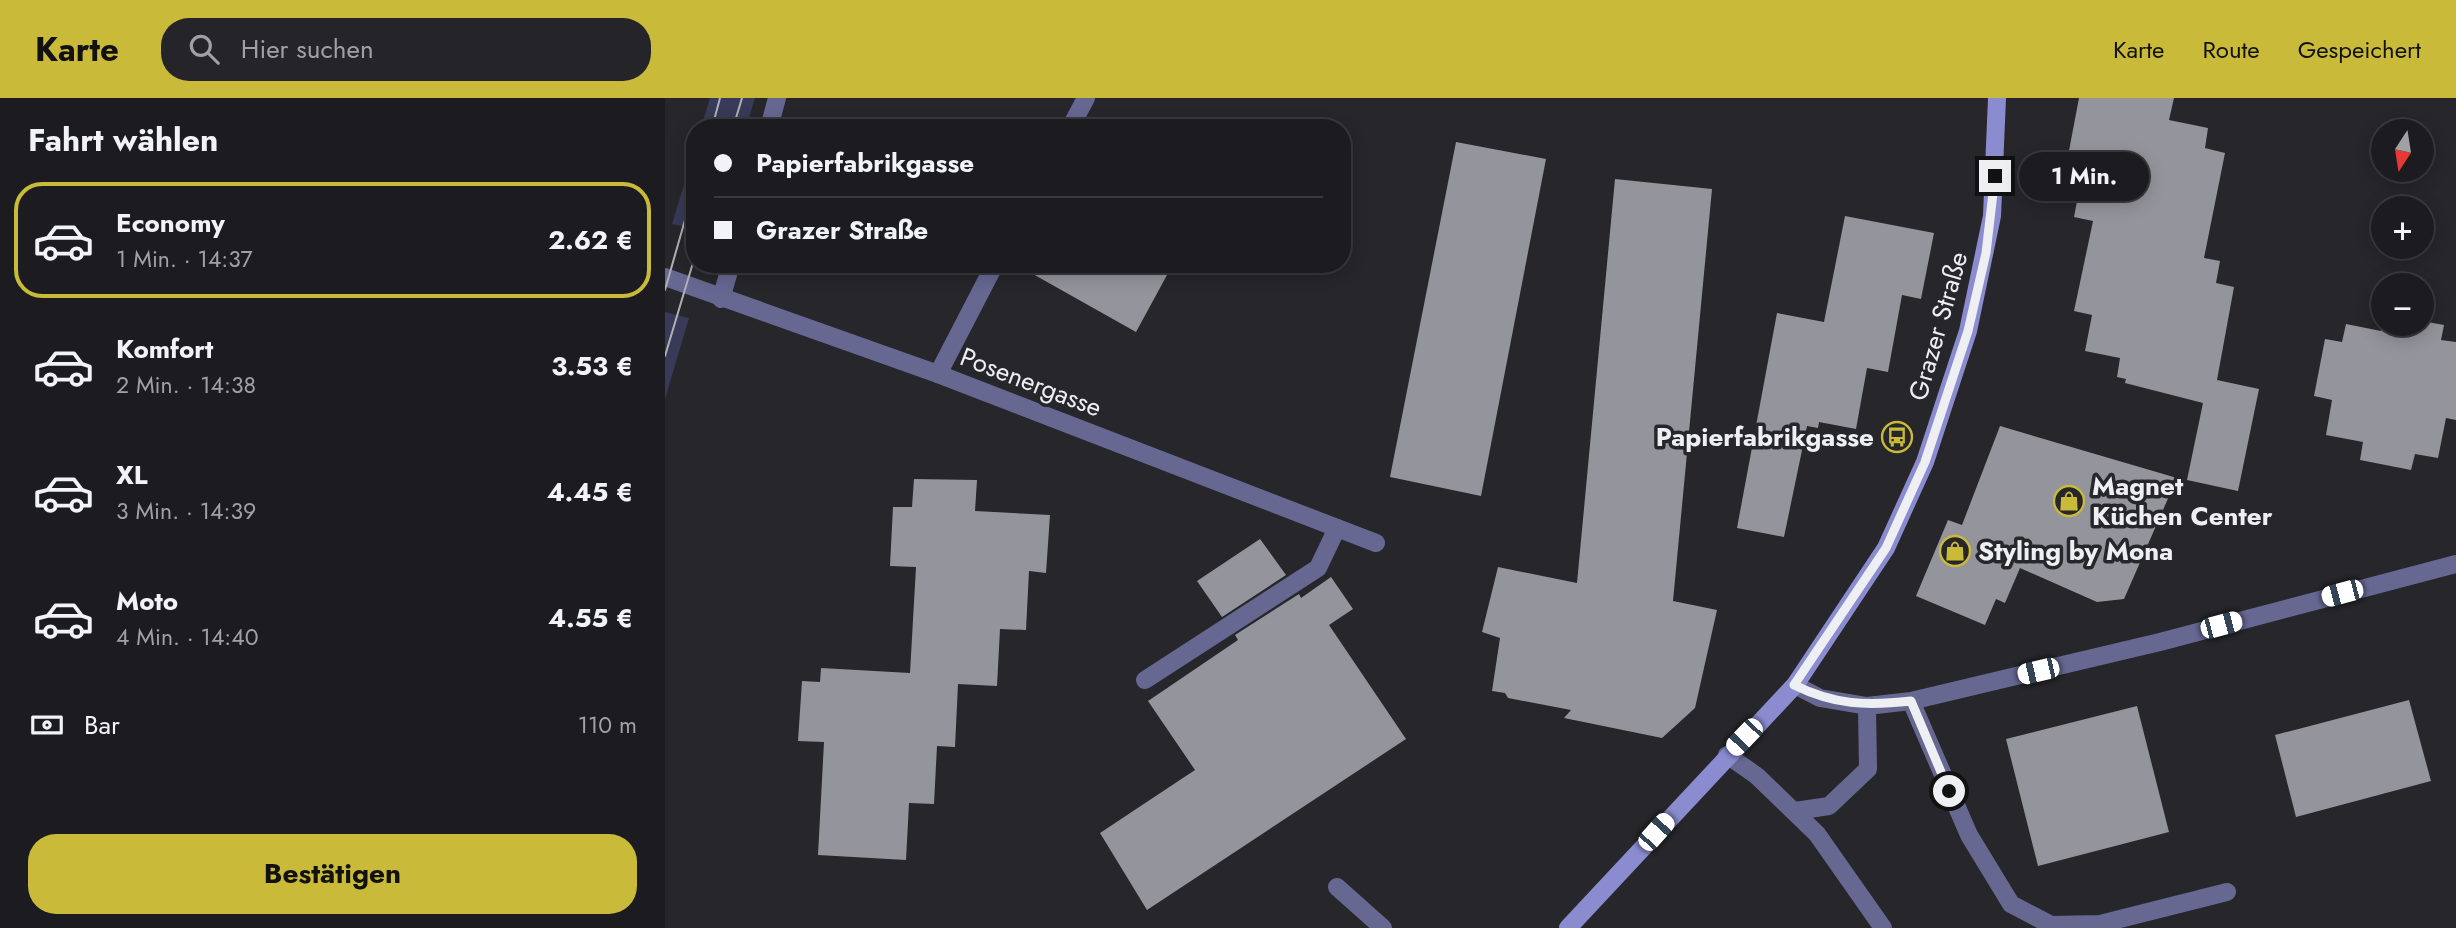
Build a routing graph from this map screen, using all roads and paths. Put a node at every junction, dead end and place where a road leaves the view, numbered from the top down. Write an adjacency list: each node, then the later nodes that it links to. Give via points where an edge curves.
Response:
1 (777, 98): 4 (street)
2 (1086, 98): 5 (street)
3 (1997, 98): 15 (street, Grazer Straße, via 1986,253 1968,331 1925,462 1886,548)
4 (771, 119)
5 (1075, 119)
6 (728, 273): 9 (street)
7 (990, 273): 10 (street)
8 (665, 277): 9 (street, Posenergasse)
9 (721, 299): 10 (street, Posenergasse)
10 (938, 374): 11 (street, Posenergasse)
11 (1337, 528): 12 (street, Posenergasse); 14 (street, via 1318,568)
12 (1376, 543)
13 (2456, 564): 16 (street)
14 (1145, 680)
15 (1794, 685): 17 (street, via 1820,698); 18 (street, Grazer Straße)
16 (1911, 701): 17 (street); 21 (street, via 1969,835 2011,904 2051,925 2100,924)
17 (1867, 706): 19 (street, via 1868,769 1829,806)
18 (1727, 755): 19 (street); 23 (street, Grazer Straße)
19 (1795, 811): 24 (street, via 1817,834)
20 (1337, 887): 22 (street)
21 (2227, 892)
22 (1383, 928)
23 (1568, 928)
24 (1883, 928)

